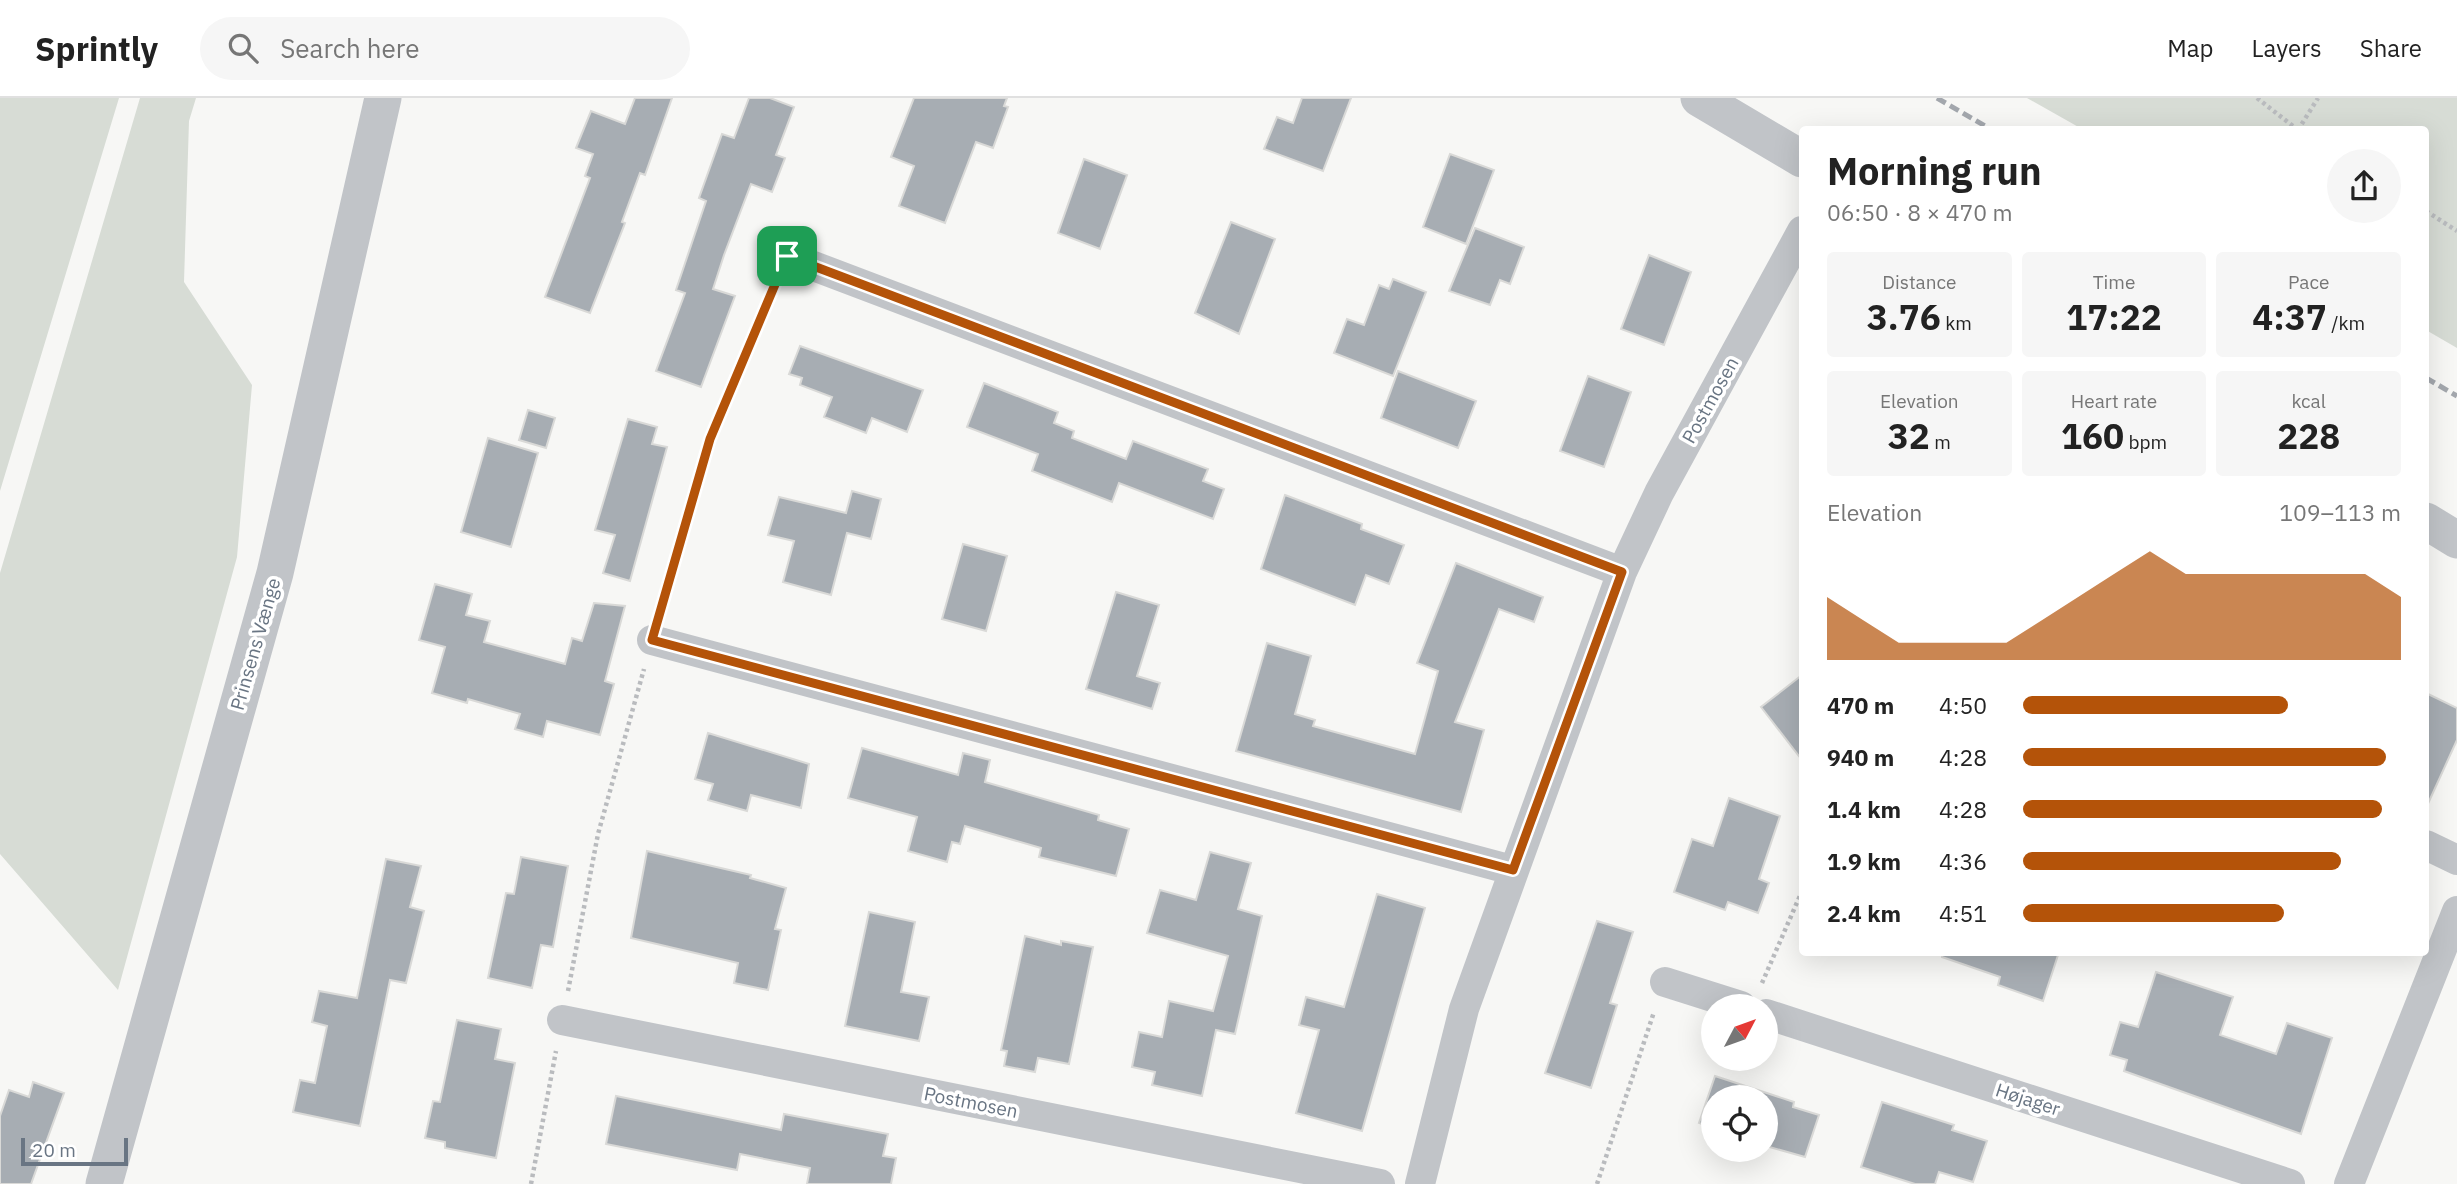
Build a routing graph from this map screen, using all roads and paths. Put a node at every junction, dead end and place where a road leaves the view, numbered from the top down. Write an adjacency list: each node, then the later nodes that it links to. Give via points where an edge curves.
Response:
1 (383, 98): 26 (street, Prinsens Vænge, via 275,573)
2 (1699, 98): 7 (street)
3 (2257, 98): 5 (path)
4 (2318, 98): 6 (path)
5 (2293, 126)
6 (2300, 126)
7 (1799, 157)
8 (2429, 213): 9 (path)
9 (2457, 231)
10 (1799, 236): 14 (street, Postmosen, via 1659,493)
11 (787, 256): 14 (street); 15 (path, via 710,439)
12 (2429, 524): 13 (street)
13 (2457, 540)
14 (1622, 572): 18 (street, Postmosen)
15 (652, 640): 18 (street); 25 (path, via 598,834)
16 (2429, 846): 17 (street)
17 (2457, 860)
18 (1513, 870): 29 (street, Postmosen, via 1464,1009)
19 (1799, 898): 23 (path)
20 (2457, 911): 32 (street)
21 (1665, 982): 22 (street, Højager); 30 (path)
22 (1712, 994)
23 (1760, 994)
24 (1778, 1013): 31 (street, Højager)
25 (562, 1020): 27 (path); 28 (street, Postmosen)
26 (104, 1184)
27 (531, 1184)
28 (1380, 1184)
29 (1420, 1184)
30 (1597, 1184)
31 (2290, 1184)
32 (2349, 1184)

